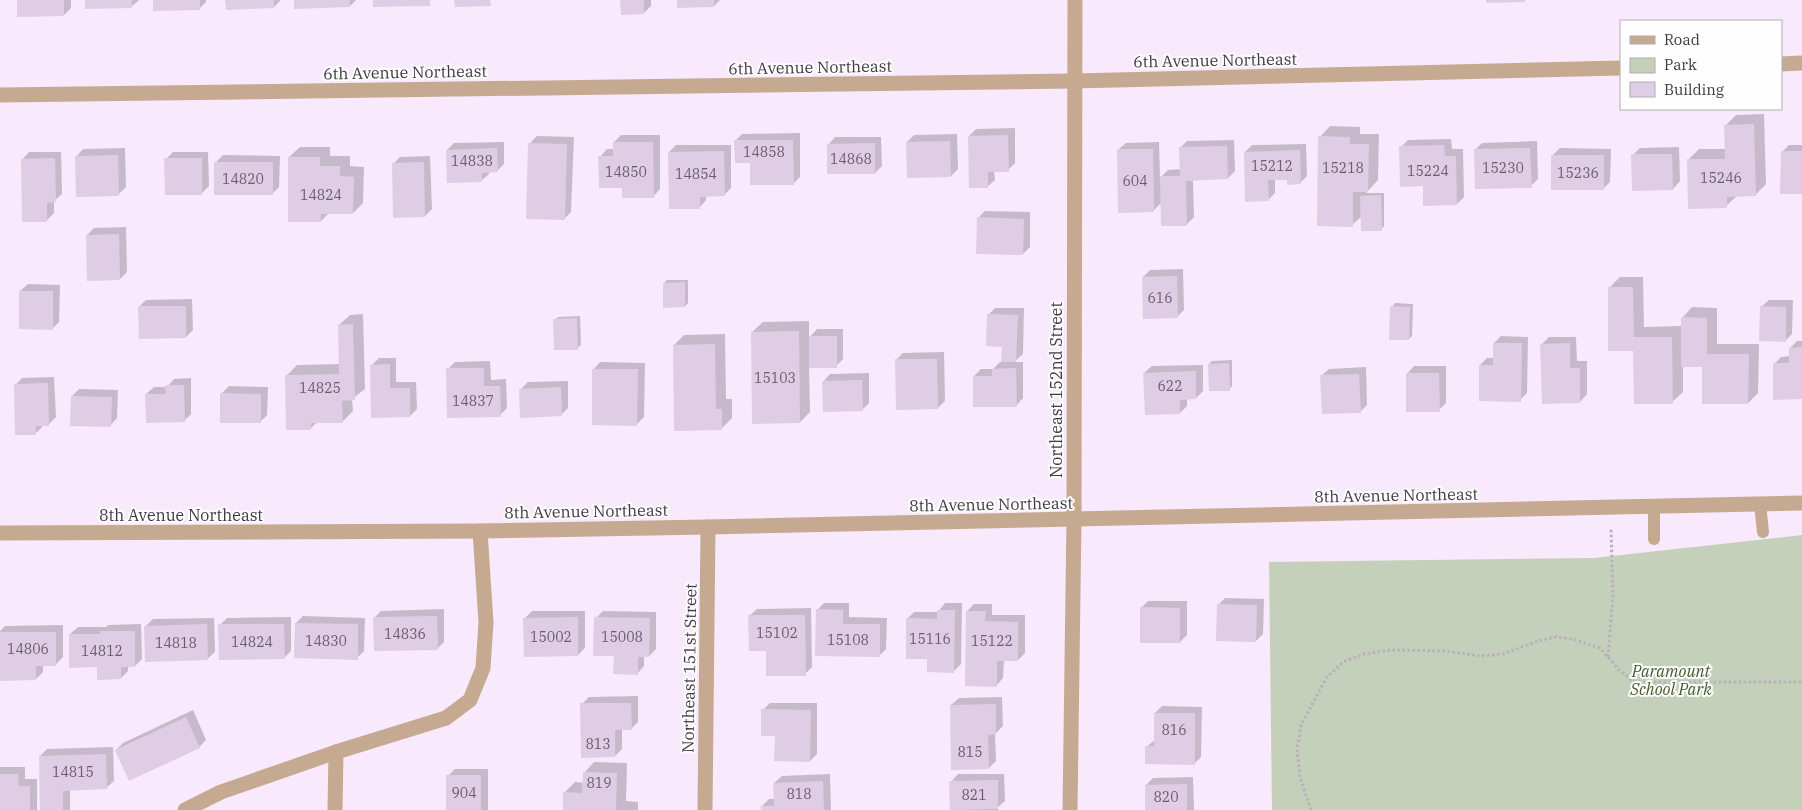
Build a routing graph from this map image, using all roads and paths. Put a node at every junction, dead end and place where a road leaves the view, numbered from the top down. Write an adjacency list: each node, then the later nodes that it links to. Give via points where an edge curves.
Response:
1 (1075, 0): 5 (street, Northeast 152nd Street)
2 (1782, 64): 3 (street)
3 (1802, 64)
4 (1620, 68): 5 (street, 6th Avenue Northeast)
5 (1074, 81): 6 (street, 6th Avenue Northeast); 11 (street, Northeast 152nd Street)
6 (0, 95)
7 (1802, 503): 8 (street, 8th Avenue Northeast)
8 (1760, 504): 9 (street, 8th Avenue Northeast); 14 (lane)
9 (1654, 507): 10 (street, 8th Avenue Northeast); 16 (lane)
10 (1610, 508): 11 (street, 8th Avenue Northeast); 17 (path, via 1613,596)
11 (1074, 520): 12 (street, 8th Avenue Northeast); 23 (street, Northeast 152nd Street)
12 (708, 527): 13 (street, 8th Avenue Northeast); 22 (street, Northeast 151st Street)
13 (480, 530): 15 (street, 8th Avenue Northeast); 19 (street, via 486,623 483,668 470,700 446,718)
14 (1762, 532)
15 (0, 533)
16 (1654, 539)
17 (1608, 658): 18 (path, via 1633,681); 24 (path, via 1600,648 1556,637 1488,656 1390,650 1364,654 1343,662 1327,677 1301,725 1297,750 1300,777)
18 (1802, 682)
19 (336, 752): 20 (street, via 221,792); 21 (street)
20 (185, 810)
21 (335, 810)
22 (705, 810)
23 (1070, 810)
24 (1311, 810)

